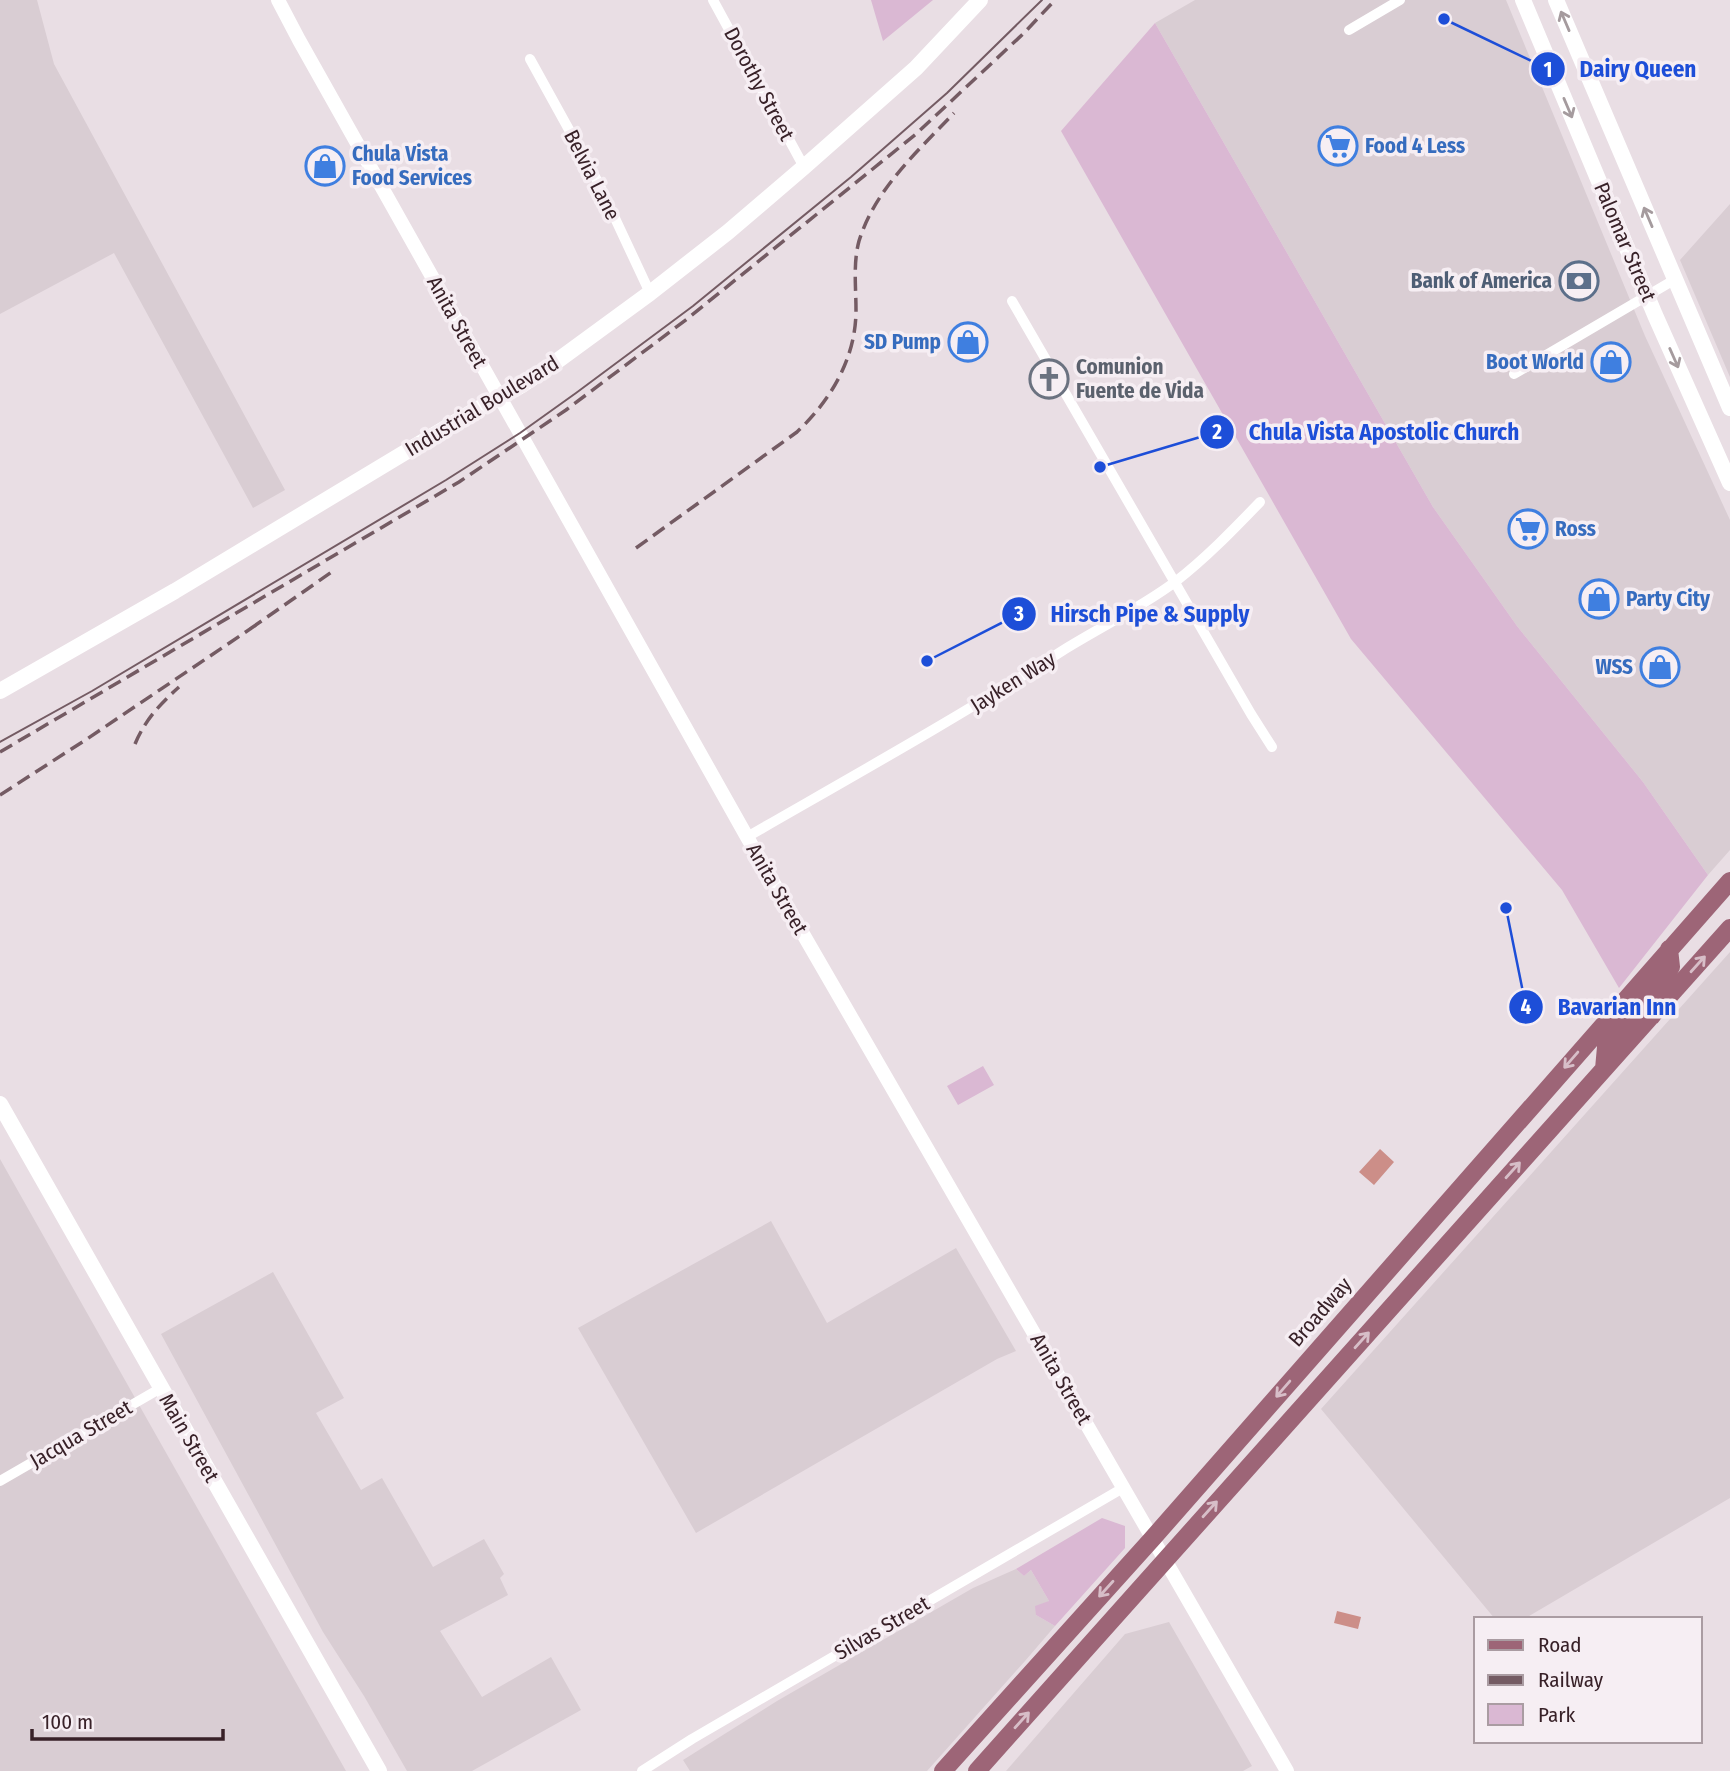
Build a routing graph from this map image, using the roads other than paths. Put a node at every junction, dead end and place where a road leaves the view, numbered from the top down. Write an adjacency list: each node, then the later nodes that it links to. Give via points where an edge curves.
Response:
1 (278, 0): 15 (street, Anita Street)
2 (713, 0): 9 (street, Dorothy Street)
3 (980, 0): 9 (main road, Industrial Boulevard, via 916,68)
4 (1400, 0): 7 (street)
5 (1523, 0): 12 (main road, Palomar Street, one-way to 12)
6 (1556, 0): 10 (main road, Palomar Street, one-way to 6)
7 (1349, 30)
8 (530, 59): 11 (street, Belvia Lane, via 599,184)
9 (804, 167): 11 (main road, Industrial Boulevard)
10 (1674, 280): 12 (street); 16 (main road, Palomar Street)
11 (650, 293): 15 (main road, Industrial Boulevard)
12 (1648, 295): 14 (street); 17 (main road, Palomar Street, one-way to 17)
13 (1012, 301): 19 (street)
14 (1514, 374)
15 (500, 397): 20 (main road, Industrial Boulevard); 22 (street, Anita Street)
16 (1730, 408)
17 (1730, 483)
18 (1260, 502): 19 (street, Jayken Way)
19 (1175, 582): 21 (street); 22 (street, Jayken Way, via 1000,691)
20 (0, 691)
21 (1272, 747)
22 (747, 837): 34 (street, Anita Street)
23 (1730, 881): 25 (main road, Broadway)
24 (1730, 928): 27 (main road, one-way to 24)
25 (1669, 949): 26 (main road, Broadway); 27 (main road, via 1671,967 1644,1006)
26 (1622, 1003): 28 (main road, via 1629,1019 1606,1047); 30 (main road, Broadway, one-way to 30)
27 (1651, 1016): 28 (main road)
28 (1604, 1069): 31 (main road, one-way to 28)
29 (0, 1104): 32 (main road, Main Street)
30 (1424, 1227): 31 (main road); 35 (main road, Broadway, one-way to 35)
31 (1445, 1246): 36 (main road, one-way to 31)
32 (161, 1388): 33 (street, Jacqua Street); 37 (main road, Main Street)
33 (0, 1481)
34 (1123, 1488): 35 (street, Anita Street); 38 (street, Silvas Street)
35 (1152, 1539): 36 (street, Anita Street); 39 (main road, Broadway, one-way to 39)
36 (1164, 1560): 40 (main road, one-way to 36); 41 (street, Anita Street)
37 (379, 1771)
38 (642, 1771)
39 (943, 1771)
40 (977, 1771)
41 (1287, 1771)

